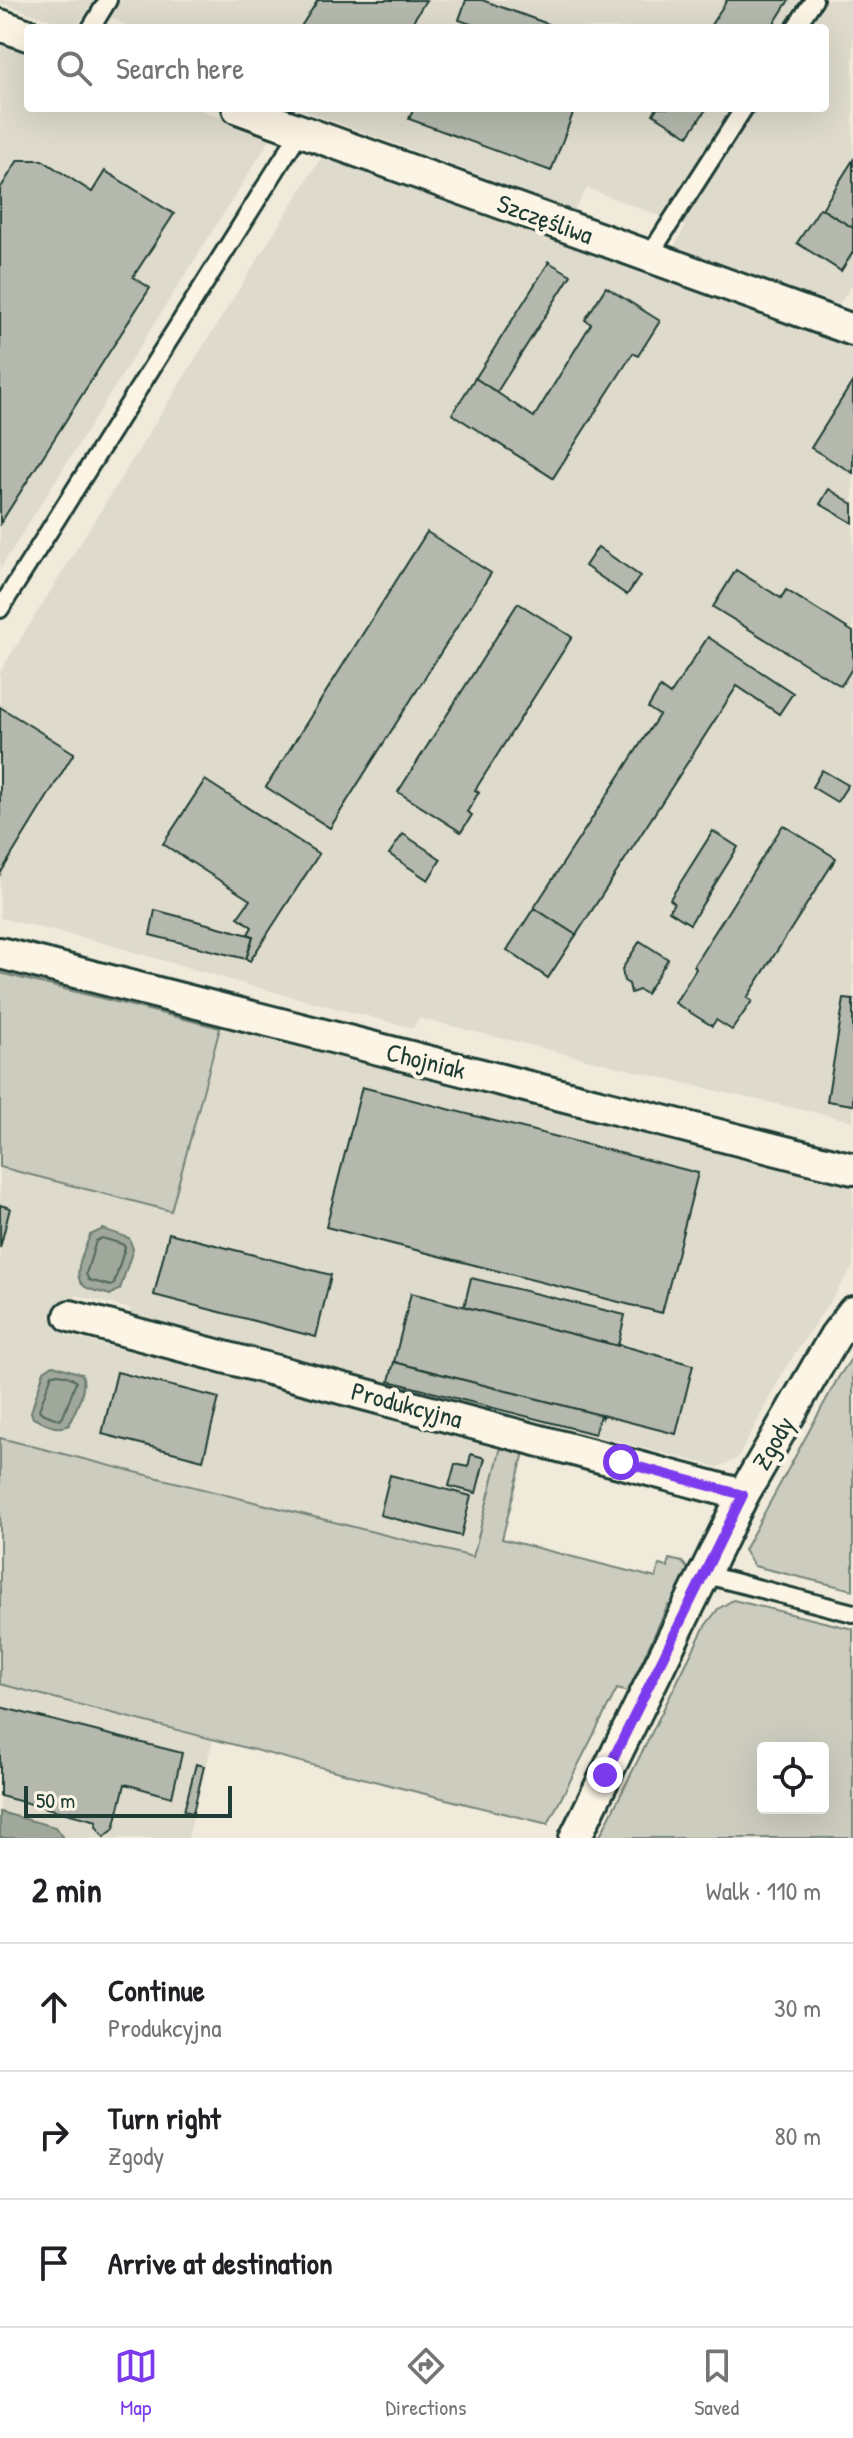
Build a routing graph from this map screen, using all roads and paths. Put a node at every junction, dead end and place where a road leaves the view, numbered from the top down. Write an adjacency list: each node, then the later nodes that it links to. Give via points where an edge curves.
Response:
1 (108, 0): 3 (lane)
2 (814, 0): 4 (lane)
3 (93, 24)
4 (798, 24)
5 (0, 25): 6 (street)
6 (24, 34)
7 (249, 112): 9 (street, Szczęśliwa)
8 (741, 112): 10 (lane)
9 (301, 130): 10 (street, Szczęśliwa); 12 (lane)
10 (649, 256): 11 (street, Szczęśliwa)
11 (853, 330)
12 (0, 609)
13 (0, 953): 14 (street, Chojniak)
14 (853, 1169)
15 (853, 1312): 17 (street, Zgody)
16 (70, 1316): 17 (street, Produkcyjna)
17 (743, 1495): 18 (street, Zgody)
18 (703, 1574): 19 (lane); 20 (street, Zgody)
19 (853, 1613)
20 (575, 1838)

